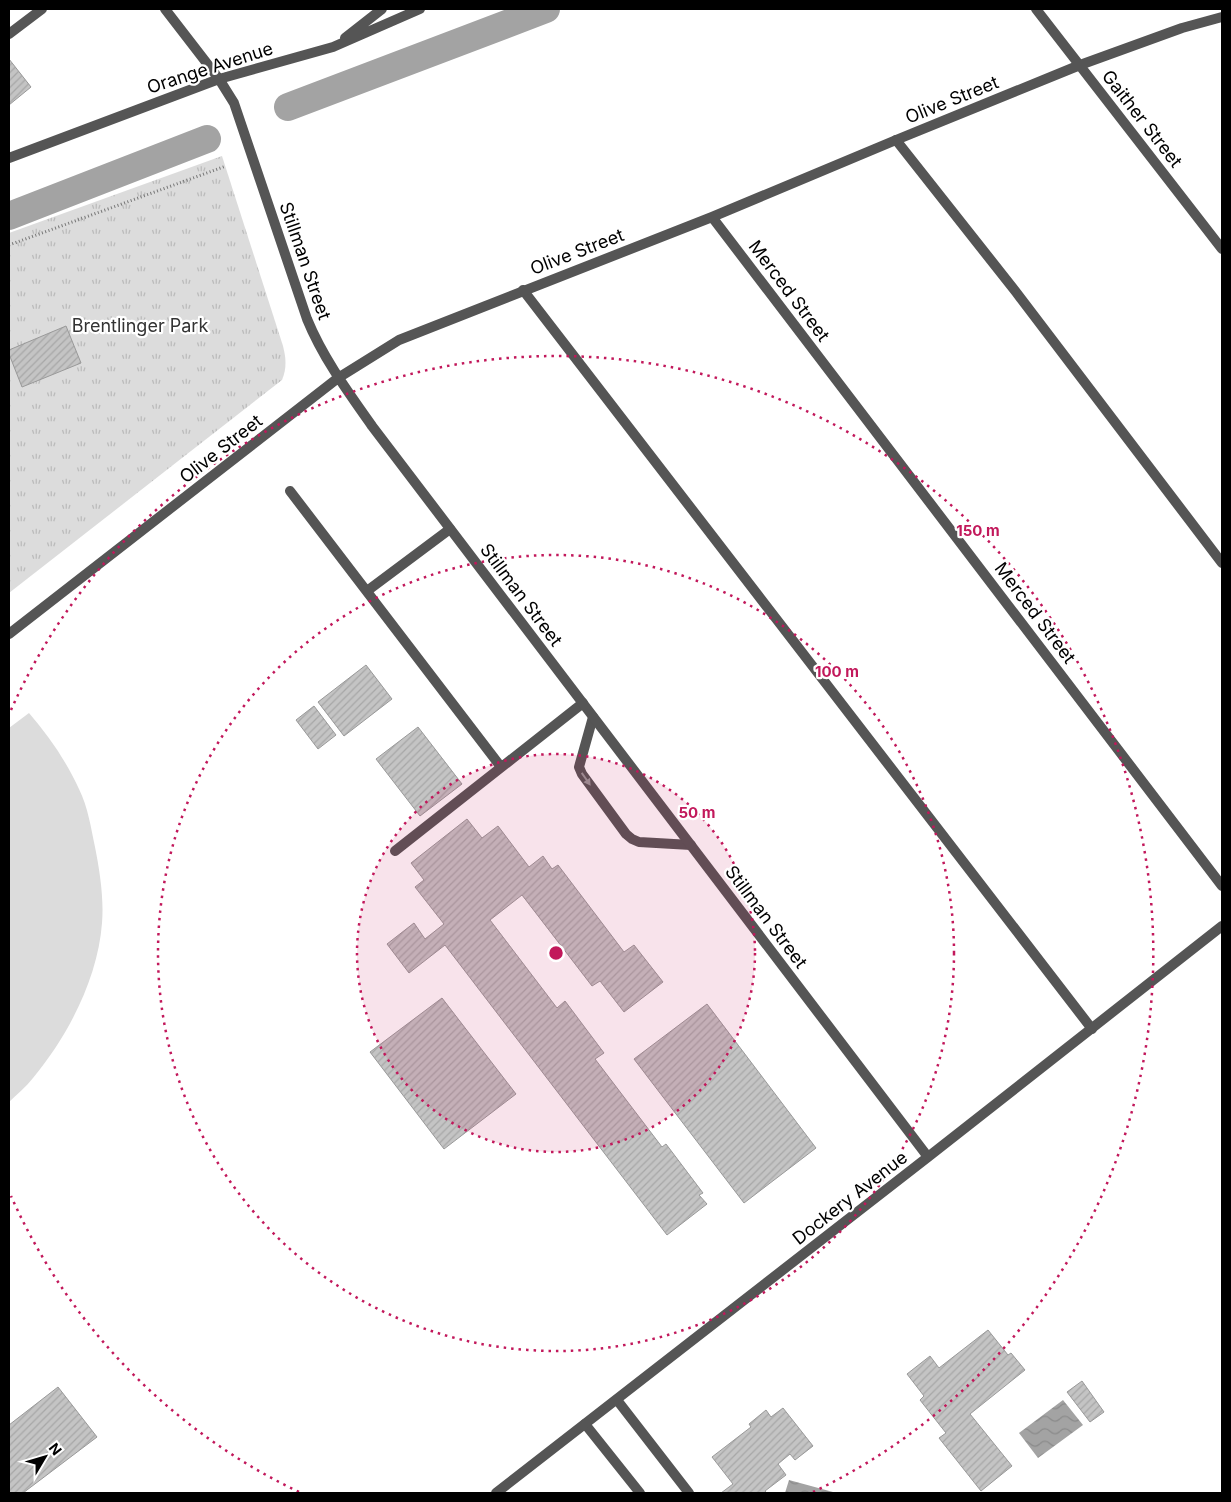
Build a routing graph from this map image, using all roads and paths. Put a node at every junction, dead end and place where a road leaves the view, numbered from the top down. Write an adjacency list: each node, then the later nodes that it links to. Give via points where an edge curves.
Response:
1 (42, 9): 7 (street)
2 (165, 9): 10 (street, Stillman Street)
3 (382, 9): 8 (street)
4 (420, 9): 8 (street, Orange Avenue)
5 (1036, 9): 9 (street, Gaither Street)
6 (1222, 17): 9 (street, Olive Street)
7 (9, 34)
8 (332, 47): 10 (street, Orange Avenue)
9 (1080, 65): 11 (street, Olive Street); 16 (street, Gaither Street)
10 (219, 79): 12 (street, Orange Avenue); 18 (street, Stillman Street, via 234,103 307,319)
11 (896, 140): 14 (street, Olive Street); 21 (street)
12 (9, 158)
13 (226, 166): 15 (path)
14 (712, 217): 17 (street, Olive Street); 29 (street, Merced Street)
15 (9, 245)
16 (1222, 249)
17 (523, 290): 18 (street, Olive Street, via 399,340); 31 (street)
18 (338, 378): 20 (street, Stillman Street); 23 (street, Olive Street)
19 (290, 491): 22 (street)
20 (450, 529): 22 (street); 24 (street, Stillman Street)
21 (1222, 564)
22 (367, 592): 26 (street)
23 (9, 634)
24 (583, 703): 25 (street, Stillman Street); 26 (street)
25 (593, 717): 27 (street, Stillman Street); 27 (street, one-way to 27, via 579,767 626,834 639,842)
26 (501, 767): 28 (street)
27 (691, 845): 32 (street, Stillman Street)
28 (395, 851)
29 (1222, 886)
30 (1222, 926): 31 (street, Dockery Avenue)
31 (1092, 1029): 32 (street, Dockery Avenue)
32 (928, 1157): 33 (street, Dockery Avenue)
33 (617, 1400): 34 (street, Dockery Avenue); 37 (street)
34 (586, 1424): 35 (street, Dockery Avenue); 36 (street)
35 (496, 1493)
36 (640, 1493)
37 (688, 1493)

